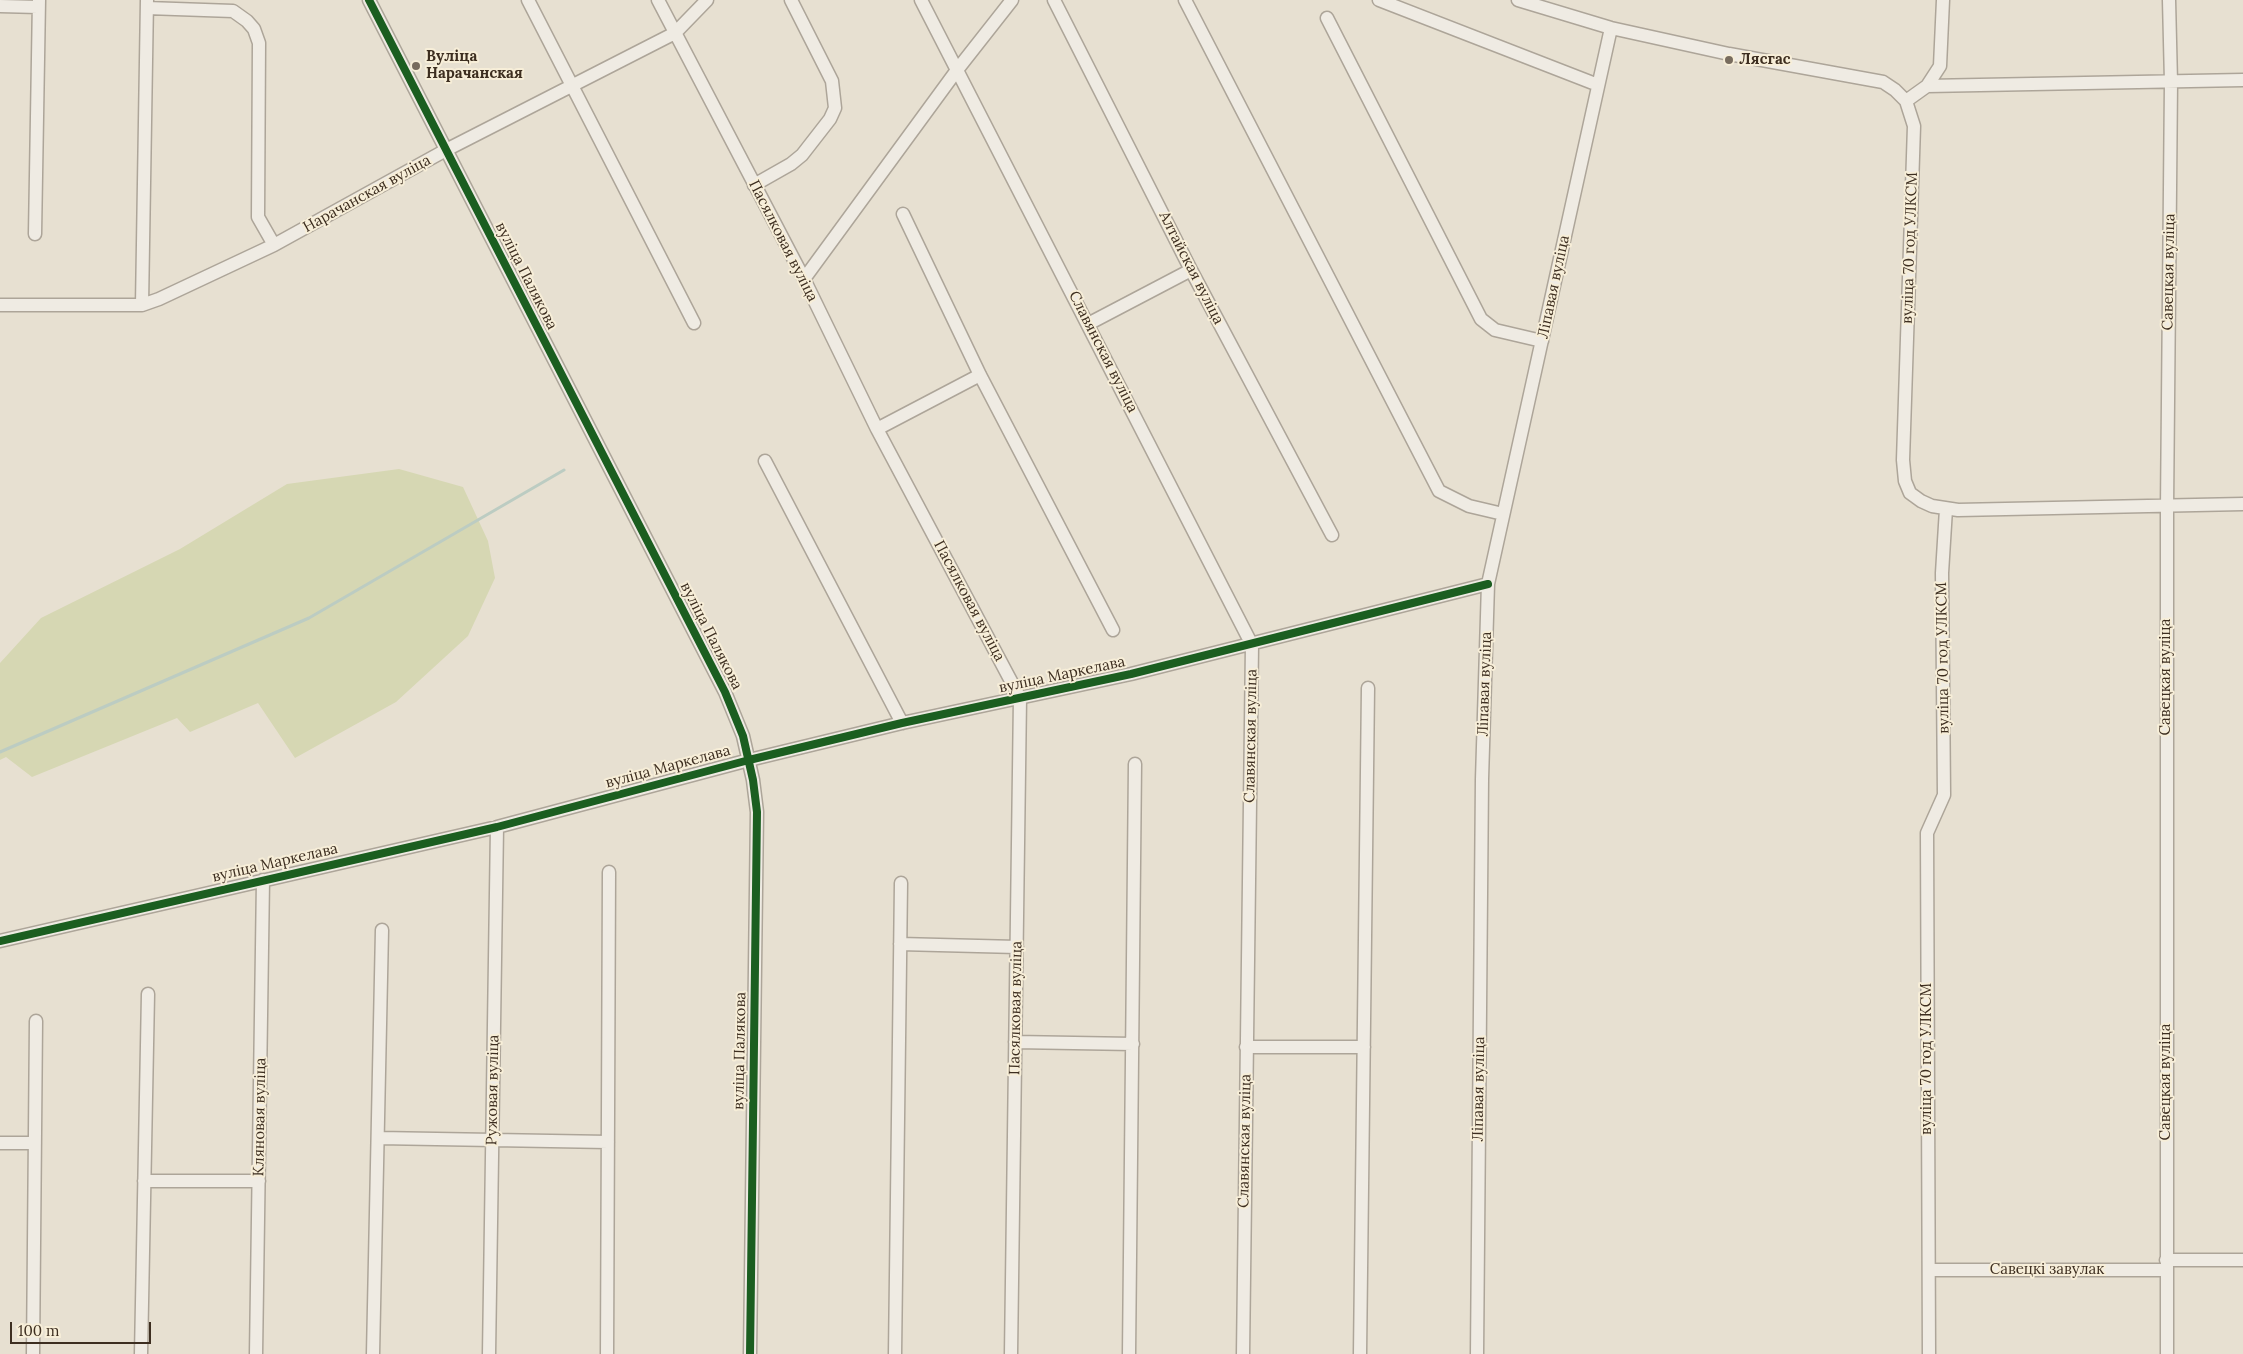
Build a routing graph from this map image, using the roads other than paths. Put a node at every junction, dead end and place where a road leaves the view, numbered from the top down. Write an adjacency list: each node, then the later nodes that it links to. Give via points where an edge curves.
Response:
1 (369, 0): 27 (street, вуліца Палякова)
2 (528, 0): 24 (street)
3 (658, 0): 19 (street, Пасялковая вуліца)
4 (707, 0): 19 (street, Нарачанская вуліца)
5 (791, 0): 28 (street, via 832,81 835,108 802,155)
6 (921, 0): 20 (street, Славянская вуліца)
7 (1012, 0): 20 (street)
8 (1054, 0): 32 (street, Алтайская вуліца)
9 (1186, 0): 45 (street, via 1440,490 1469,506)
10 (1379, 0): 23 (street)
11 (1518, 0): 18 (street)
12 (1943, 0): 25 (street, via 1940,66)
13 (2169, 0): 22 (street, Савецкая вуліца)
14 (38, 3): 16 (street); 30 (street)
15 (147, 4): 31 (street, via 232,11 254,29 259,42 258,217); 35 (street)
16 (0, 6)
17 (1327, 18): 38 (street, via 1481,319 1495,330)
18 (1610, 28): 23 (street, Ліпавая вуліца); 26 (street, via 1883,82)
19 (675, 32): 24 (street, Нарачанская вуліца); 28 (street, Пасялковая вуліца)
20 (957, 70): 33 (street); 37 (street, Славянская вуліца)
21 (2243, 80): 22 (street)
22 (2171, 82): 25 (street); 43 (street, Савецкая вуліца)
23 (1598, 85): 38 (street, Ліпавая вуліца)
24 (572, 86): 27 (street, Нарачанская вуліца); 36 (street)
25 (1927, 86): 26 (street)
26 (1906, 100): 44 (street, вуліца 70 год УЛКСМ, via 1914,126 1903,460 1905,481 1910,493 1921,501)
27 (446, 150): 31 (street, Нарачанская вуліца); 53 (street, вуліца Палякова, via 725,692)
28 (754, 185): 33 (street, Пасялковая вуліца)
29 (903, 214): 39 (street)
30 (35, 234)
31 (274, 244): 35 (street, Нарачанская вуліца)
32 (1191, 270): 37 (street); 46 (street, Алтайская вуліца)
33 (804, 279): 40 (street, Пасялковая вуліца)
34 (0, 305): 35 (street, Нарачанская вуліца)
35 (142, 306)
36 (694, 323)
37 (1088, 324): 49 (street, Славянская вуліца)
38 (1542, 341): 45 (street, Ліпавая вуліца)
39 (980, 375): 40 (street); 48 (street)
40 (877, 428): 51 (street, Пасялковая вуліца)
41 (765, 461): 52 (street)
42 (2243, 504): 43 (street)
43 (2167, 507): 44 (street); 77 (street, Савецкая вуліца)
44 (1946, 509): 78 (street, вуліца 70 год УЛКСМ, via 1942,573 1944,796 1927,833)
45 (1503, 514): 47 (street, Ліпавая вуліца)
46 (1332, 535)
47 (1488, 584): 49 (street, вуліца Маркелава); 91 (street, Ліпавая вуліца, via 1482,779)
48 (1113, 630)
49 (1252, 645): 51 (street, вуліца Маркелава); 67 (street, Славянская вуліца)
50 (1368, 688): 68 (street)
51 (1020, 698): 52 (street, вуліца Маркелава); 62 (street, Пасялковая вуліца)
52 (902, 723): 53 (street, вуліца Маркелава)
53 (749, 760): 55 (street, вуліца Маркелава); 85 (street, вуліца Палякова, via 757,812)
54 (1135, 764): 66 (street)
55 (497, 827): 57 (street, вуліца Маркелава); 70 (street, Ружовая вуліца)
56 (609, 872): 71 (street)
57 (263, 880): 60 (street, вуліца Маркелава); 75 (street, Кляновая вуліца)
58 (901, 883): 61 (street)
59 (382, 930): 69 (street)
60 (0, 942)
61 (900, 944): 62 (street); 86 (street)
62 (1017, 946): 65 (street, Пасялковая вуліца)
63 (148, 994): 74 (street)
64 (36, 1021): 73 (street)
65 (1015, 1042): 66 (street); 87 (street, Пасялковая вуліца)
66 (1133, 1044): 88 (street)
67 (1246, 1047): 68 (street); 89 (street, Славянская вуліца)
68 (1364, 1047): 90 (street)
69 (379, 1138): 70 (street); 82 (street)
70 (492, 1139): 71 (street); 83 (street, Ружовая вуліца)
71 (608, 1142): 84 (street)
72 (0, 1143): 73 (street)
73 (35, 1143): 79 (street)
74 (144, 1180): 75 (street); 80 (street)
75 (259, 1181): 81 (street, Кляновая вуліца)
76 (2243, 1260): 77 (street, Савецкі завулак)
77 (2166, 1265): 78 (street, Савецкі завулак); 93 (street, Савецкая вуліца)
78 (1929, 1270): 92 (street, вуліца 70 год УЛКСМ)
79 (33, 1354)
80 (141, 1354)
81 (256, 1354)
82 (373, 1354)
83 (489, 1354)
84 (607, 1354)
85 (750, 1354)
86 (895, 1354)
87 (1011, 1354)
88 (1129, 1354)
89 (1243, 1354)
90 (1360, 1354)
91 (1477, 1354)
92 (1928, 1354)
93 (2167, 1354)

